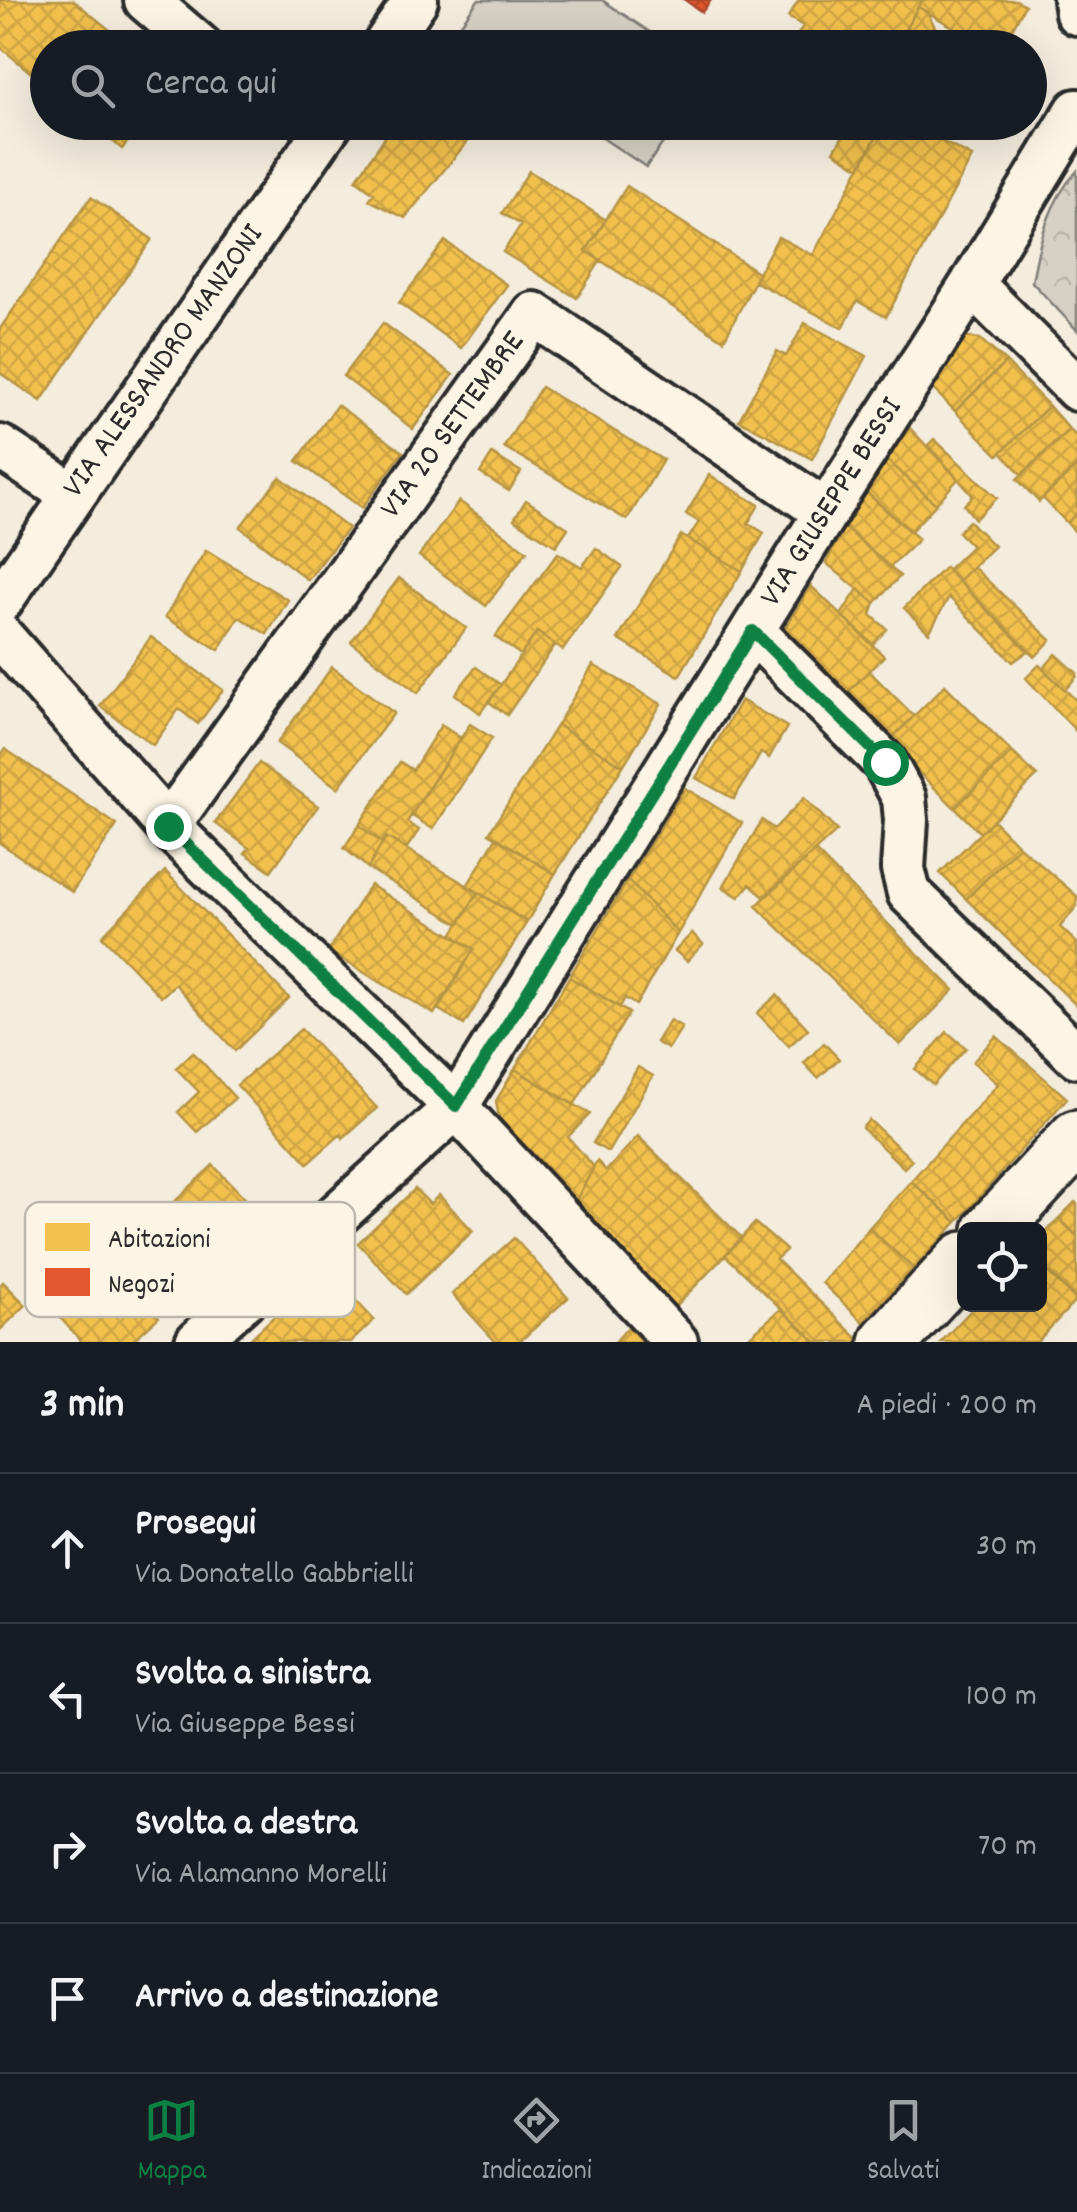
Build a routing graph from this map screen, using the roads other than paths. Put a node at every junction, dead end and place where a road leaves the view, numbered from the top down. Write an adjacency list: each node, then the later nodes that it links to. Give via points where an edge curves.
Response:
1 (146, 0): 5 (street)
2 (416, 0): 6 (street)
3 (1074, 0): 4 (street)
4 (1077, 13)
5 (181, 30)
6 (395, 30)
7 (1077, 111): 9 (street, VIA GIUSEPPE BESSI)
8 (306, 140): 12 (street, VIA ALESSANDRO MANZONI)
9 (972, 284): 10 (street); 13 (street, VIA GIUSEPPE BESSI)
10 (1077, 389)
11 (0, 447): 12 (street)
12 (73, 494): 14 (street, VIA ALESSANDRO MANZONI)
13 (826, 512): 15 (street, VIA GIUSEPPE BESSI); 17 (street, VIA 20 SETTEMBRE, via 534,314)
14 (0, 602)
15 (753, 631): 18 (street, via 885,762 904,798 909,893); 19 (street, VIA GIUSEPPE BESSI)
16 (0, 635): 17 (street)
17 (168, 826): 19 (street)
18 (1077, 1056)
19 (456, 1106): 21 (street, VIA GIUSEPPE BESSI); 26 (street)
20 (1077, 1138): 22 (main road)
21 (351, 1202)
22 (999, 1222)
23 (957, 1268): 27 (main road)
24 (224, 1317): 25 (street, VIA GIUSEPPE BESSI)
25 (197, 1342)
26 (676, 1342)
27 (888, 1342)

